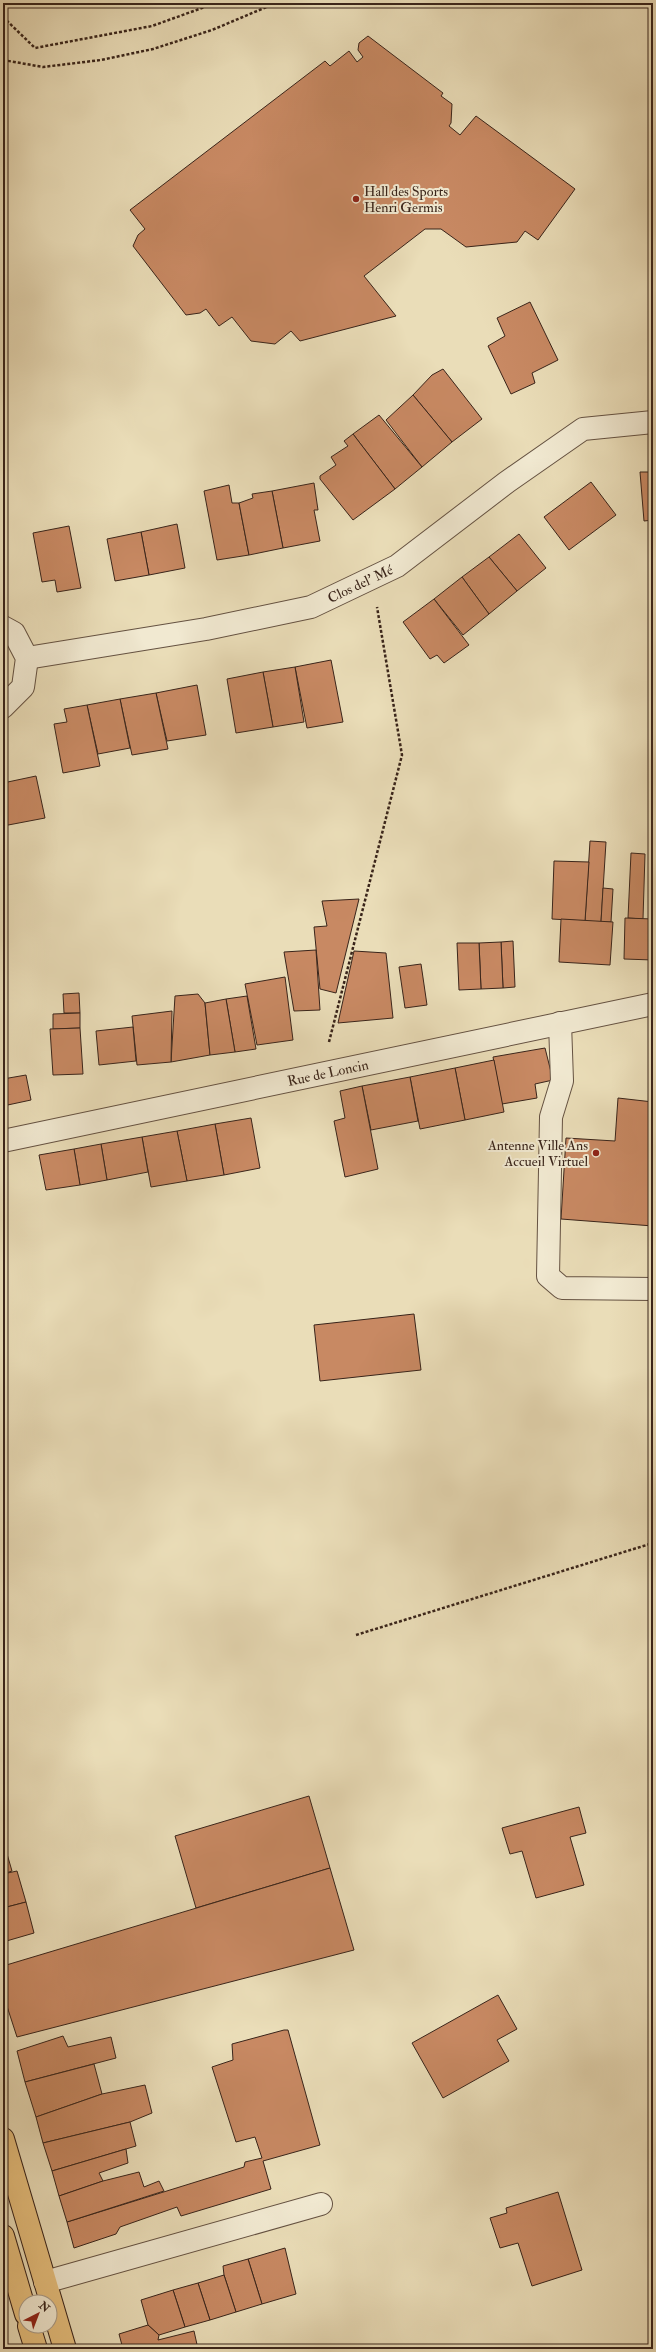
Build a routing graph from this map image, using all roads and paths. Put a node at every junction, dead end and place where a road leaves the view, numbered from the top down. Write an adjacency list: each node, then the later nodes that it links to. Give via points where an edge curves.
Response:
1 (216, 3): 3 (path, via 152,26 35,48)
2 (276, 3): 4 (path, via 212,30 153,49 101,60 43,67)
3 (3, 17)
4 (3, 60)
5 (653, 422): 6 (street, Clos del' Mé, via 583,429 507,482 397,566)
6 (372, 578): 8 (street, Clos del' Mé, via 311,607 206,629); 12 (path, via 402,755)
7 (3, 627): 8 (street, via 14,633)
8 (27, 658): 9 (street, via 23,686)
9 (3, 707)
10 (653, 1004): 11 (street, Rue de Loncin)
11 (560, 1023): 12 (street, Rue de Loncin); 14 (street, via 562,1080 551,1117 548,1276 562,1288)
12 (321, 1074): 13 (street, Rue de Loncin)
13 (3, 1141)
14 (653, 1288)
15 (653, 1542): 16 (path)
16 (356, 1635)
17 (3, 2139): 20 (main road)
18 (321, 2204): 20 (street)
19 (3, 2236): 21 (main road)
20 (45, 2282): 24 (main road)
21 (20, 2294)
22 (32, 2334): 23 (main road)
23 (36, 2349)
24 (65, 2349)

